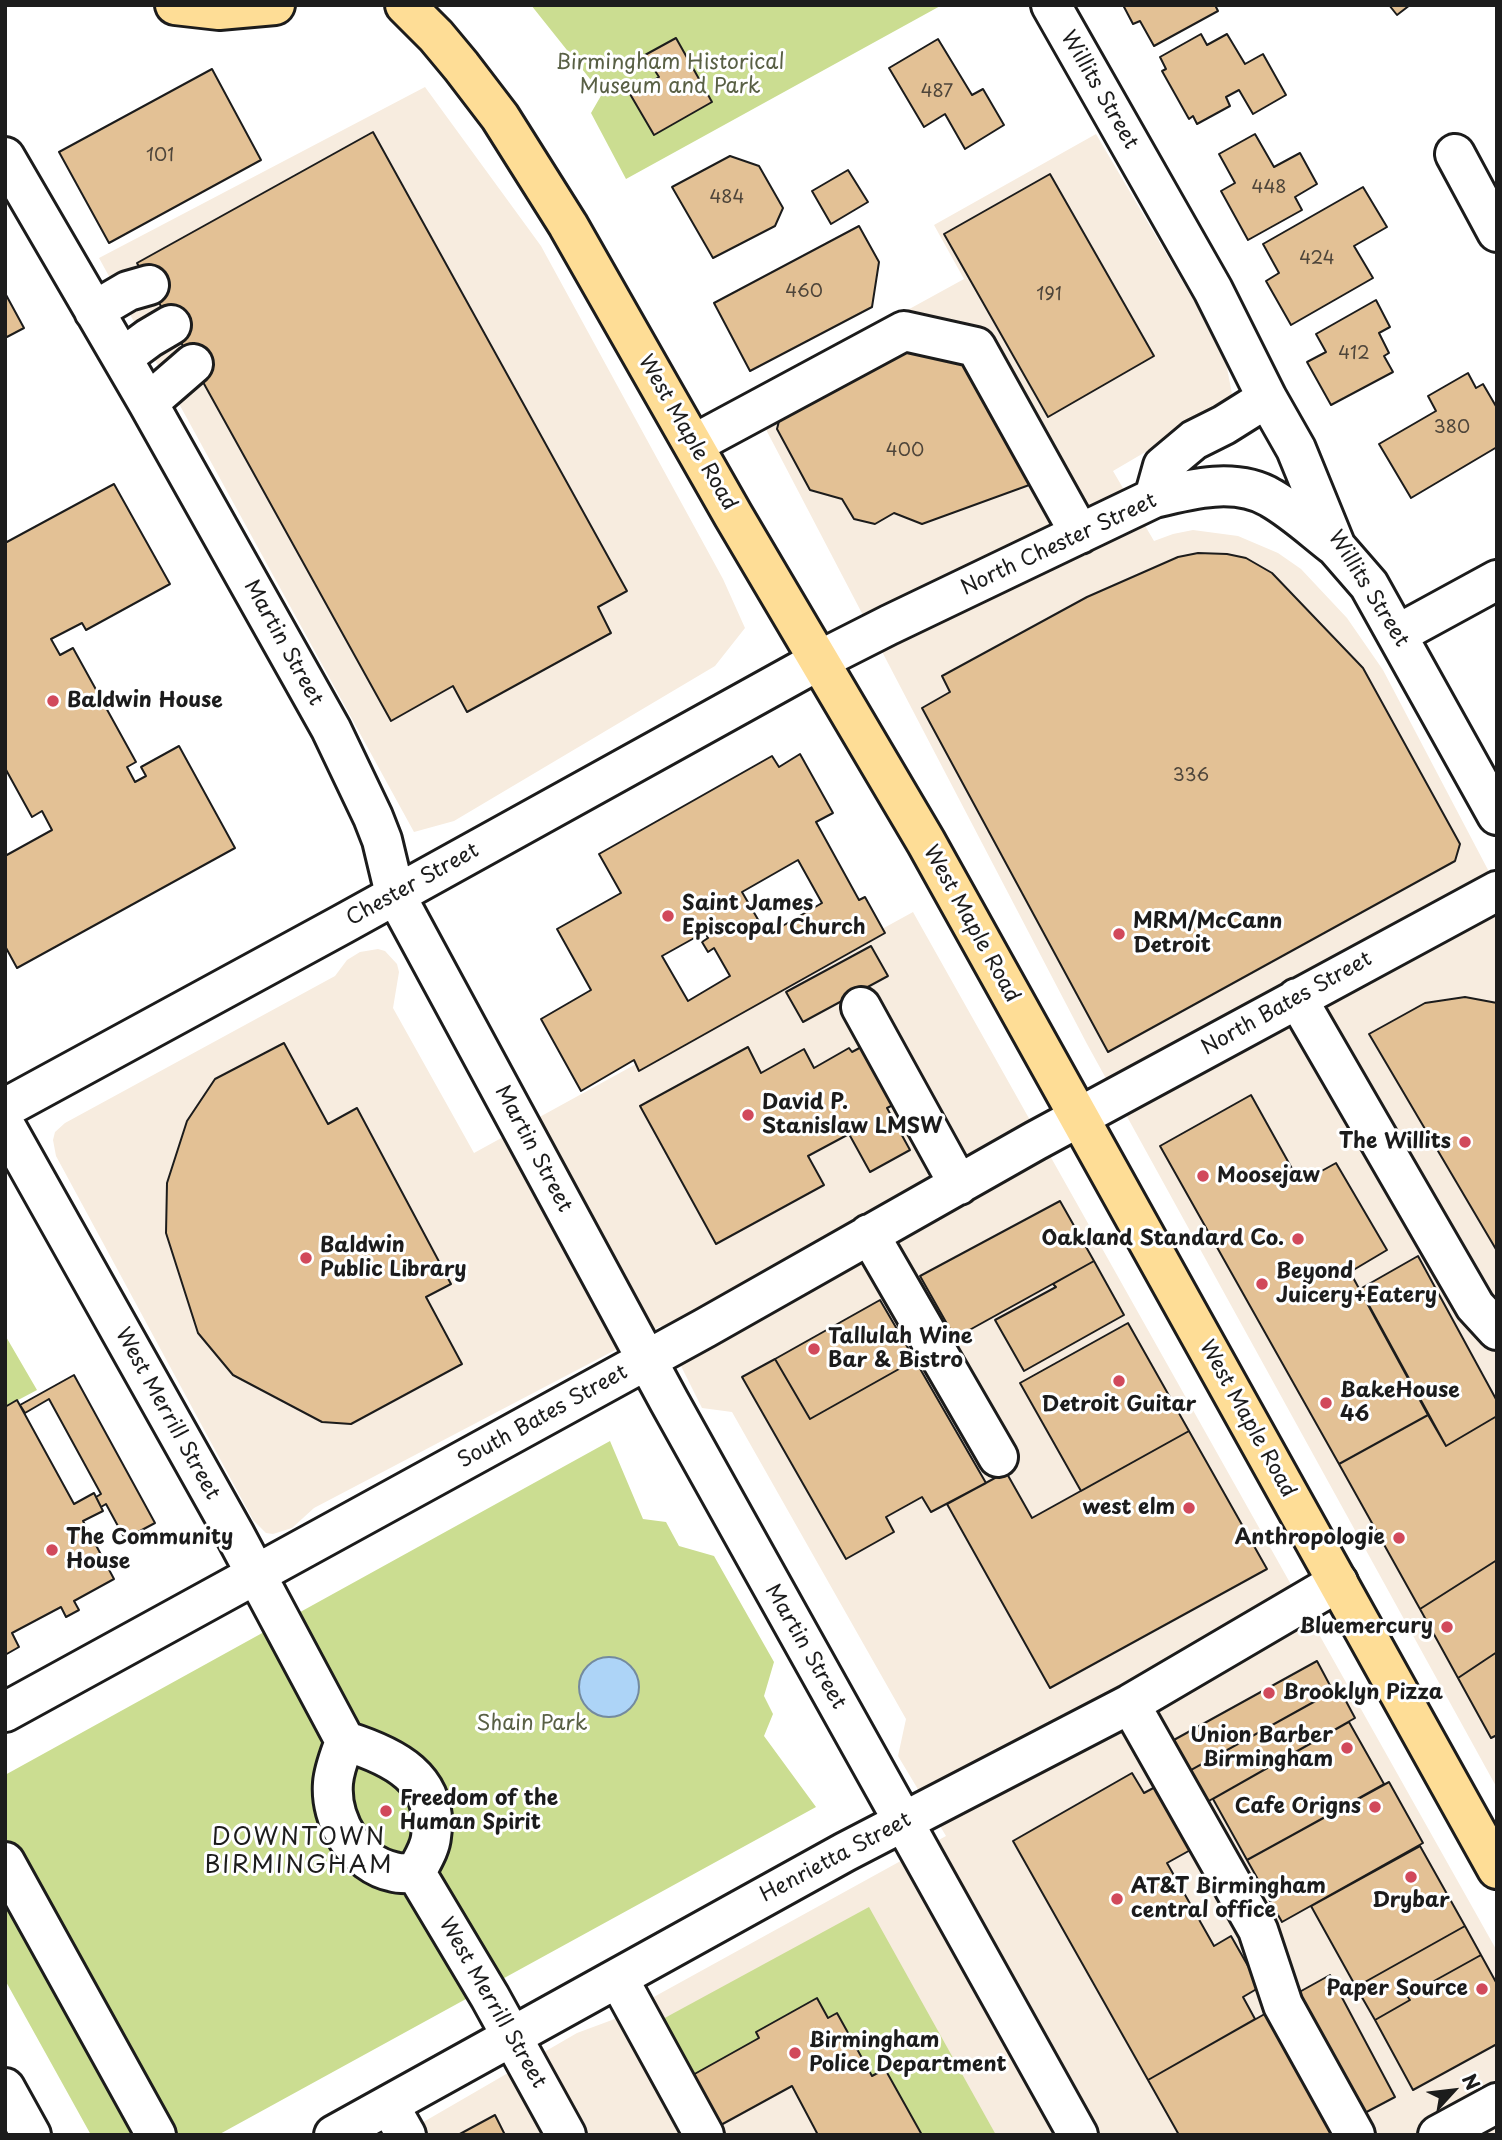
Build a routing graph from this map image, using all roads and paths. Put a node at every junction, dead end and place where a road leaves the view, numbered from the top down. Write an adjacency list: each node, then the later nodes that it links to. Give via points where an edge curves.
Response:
1 (175, 5): 2 (main road, via 219,10)
2 (275, 5)
3 (405, 5): 15 (main road, West Maple Road, via 461,66 522,151)
4 (1051, 5): 13 (street, Willits Street, via 1213,290)
5 (1455, 154): 7 (street)
6 (5, 157): 9 (street, Martin Street)
7 (1497, 232)
8 (149, 285): 9 (street, via 128,291)
9 (94, 311): 11 (street, Martin Street)
10 (172, 325): 11 (street)
11 (122, 359): 14 (street, Martin Street)
12 (193, 364): 14 (street)
13 (1267, 398): 16 (street, via 1194,440 1163,466); 18 (street, Willits Street, via 1296,449)
14 (148, 403): 24 (street, Martin Street, via 331,729 382,840)
15 (694, 444): 17 (street, via 904,331 976,347); 21 (main road, West Maple Road)
16 (1154, 498): 17 (street, North Chester Street); 18 (street, North Chester Street, via 1192,489 1243,487 1270,496)
17 (1080, 534): 21 (street, North Chester Street)
18 (1336, 547): 20 (street, Willits Street, via 1369,585)
19 (1497, 580): 20 (street)
20 (1398, 634): 22 (street, Willits Street)
21 (820, 660): 24 (street, Chester Street); 28 (main road, West Maple Road)
22 (1497, 814)
23 (1497, 891): 25 (street, North Bates Street)
24 (395, 894): 27 (street, Chester Street); 33 (street, Martin Street)
25 (1297, 998): 28 (street, North Bates Street); 32 (street, via 1475,1306)
26 (861, 1007): 30 (street)
27 (5, 1108)
28 (1079, 1118): 30 (street, South Bates Street); 36 (main road, West Maple Road)
29 (5, 1125): 35 (street, West Merrill Street)
30 (959, 1185): 31 (street, South Bates Street)
31 (869, 1234): 33 (street, South Bates Street); 34 (street)
32 (1497, 1330)
33 (646, 1360): 35 (street, South Bates Street); 40 (street, Martin Street)
34 (998, 1457)
35 (256, 1574): 38 (street, South Bates Street); 39 (street, West Merrill Street)
36 (1338, 1582): 37 (street, Henrietta Street); 42 (main road, West Maple Road)
37 (1130, 1704): 40 (street, Henrietta Street); 55 (street, via 1258,1930 1283,2005)
38 (5, 1712)
39 (345, 1741): 43 (street, via 333,1785 342,1829 364,1857 378,1866); 43 (street, via 376,1750 403,1765 421,1786 432,1817 431,1840)
40 (904, 1822): 44 (street, Henrietta Street); 54 (street, Martin Street)
41 (5, 1862): 51 (street)
42 (1497, 1869)
43 (416, 1873): 45 (street, West Merrill Street)
44 (618, 1978): 45 (street, Henrietta Street); 53 (street)
45 (512, 2036): 48 (street, Henrietta Street); 49 (street, West Merrill Street)
46 (5, 2088): 50 (street)
47 (1497, 2103): 56 (street)
48 (397, 2120): 52 (street, Henrietta Street)
49 (552, 2130)
50 (32, 2135)
51 (156, 2135)
52 (334, 2135)
53 (704, 2135)
54 (1079, 2135)
55 (1354, 2135)
56 (1438, 2135)

